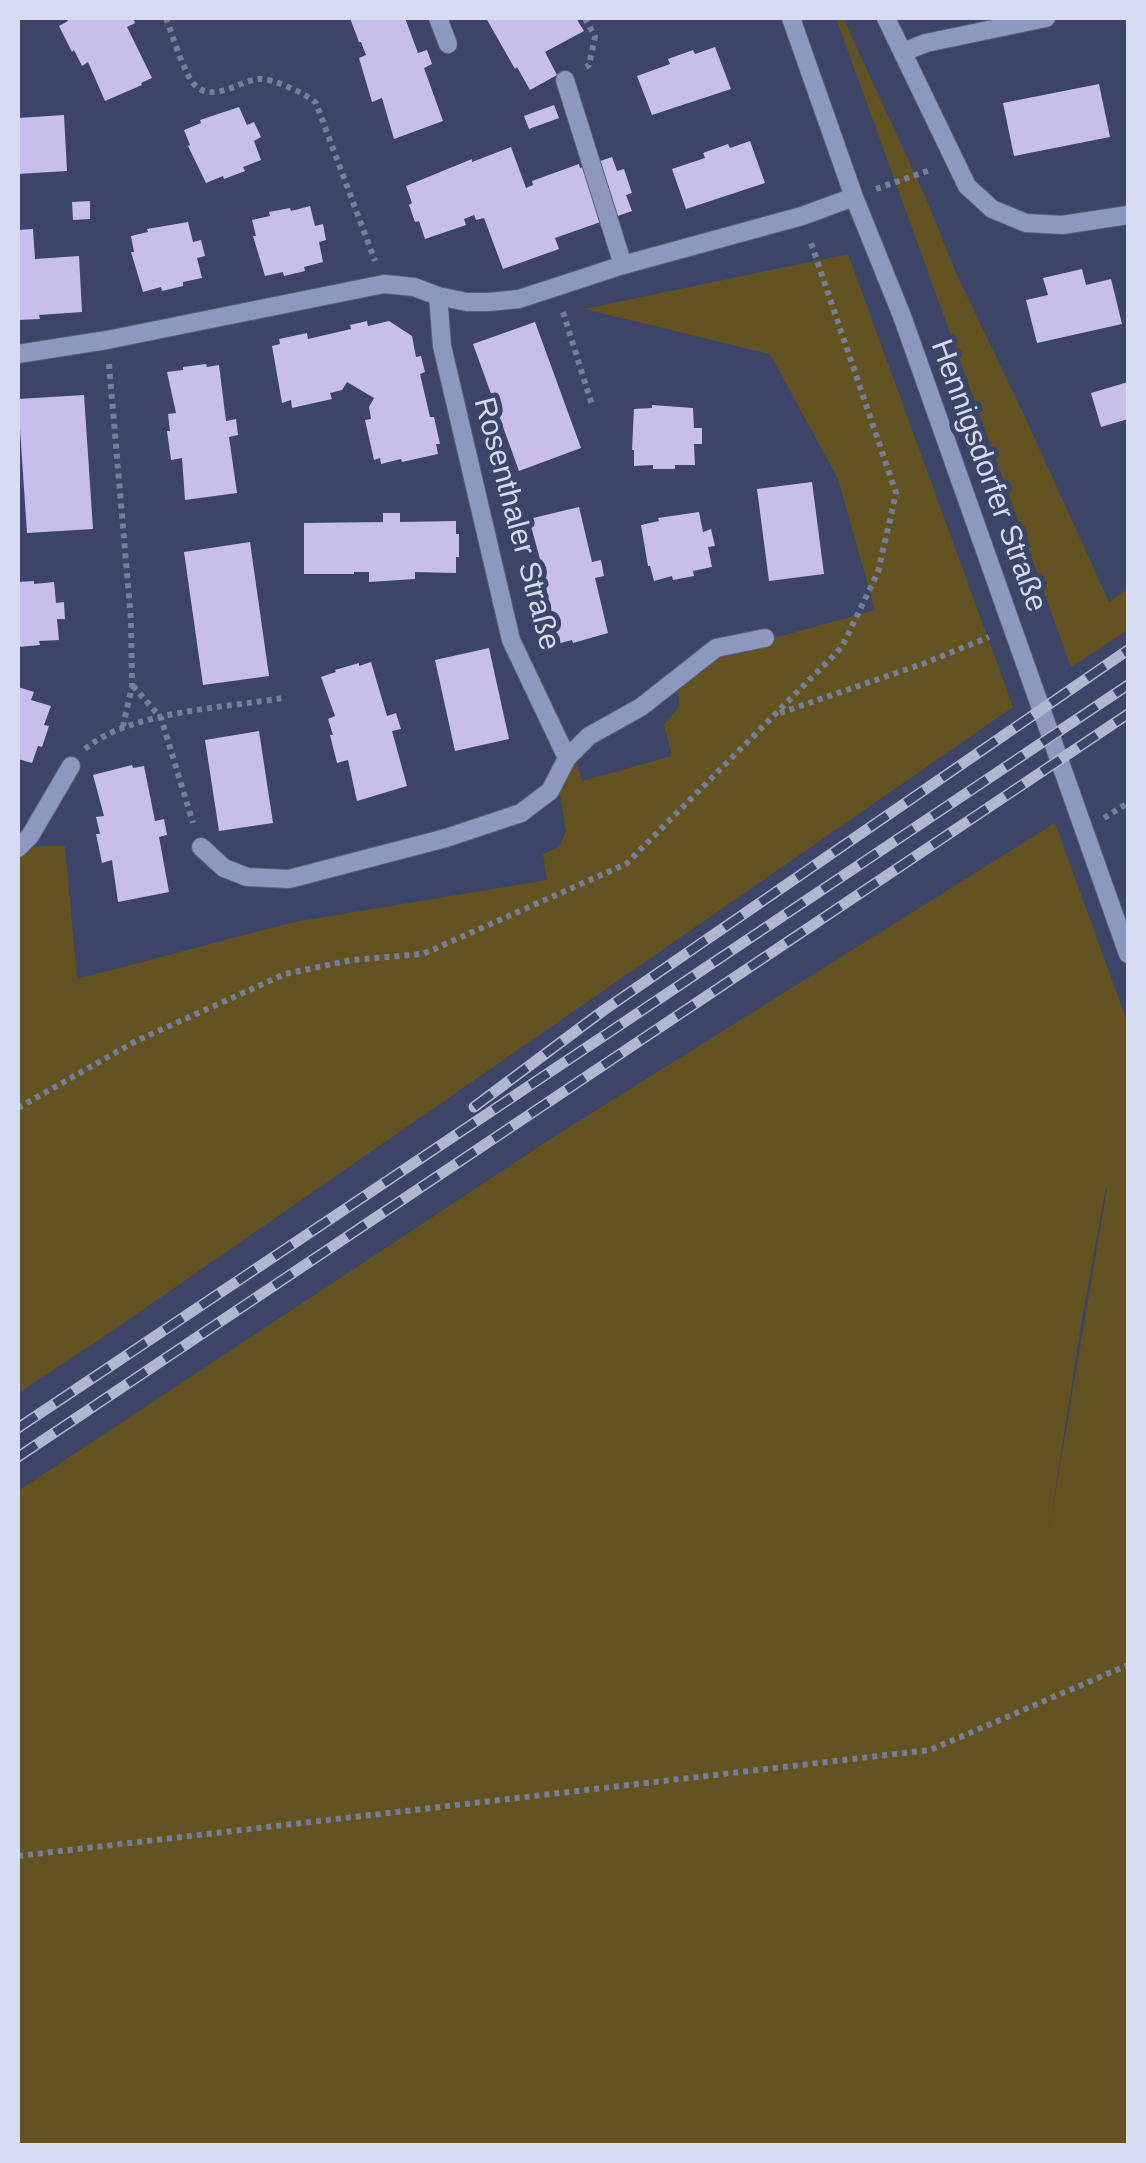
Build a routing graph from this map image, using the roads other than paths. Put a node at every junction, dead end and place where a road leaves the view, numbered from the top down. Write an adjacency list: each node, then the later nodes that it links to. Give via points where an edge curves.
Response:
1 (438, 18): 5 (street)
2 (791, 18): 8 (street, Hennigsdorfer Straße)
3 (886, 18): 6 (street)
4 (1046, 18): 6 (street)
5 (448, 44)
6 (903, 52): 9 (street, via 968,186 992,209 1026,223 1062,225)
7 (565, 80): 10 (street)
8 (854, 197): 10 (street); 18 (street, Hennigsdorfer Straße)
9 (1128, 214)
10 (622, 264): 11 (street, via 519,299)
11 (438, 296): 12 (street, via 384,284); 14 (street, Rosenthaler Straße, via 442,346 512,640)
12 (18, 354)
13 (765, 638): 14 (street, via 716,648)
14 (567, 758): 16 (street, via 550,791 522,813 289,879 247,877 224,868)
15 (71, 766): 17 (street)
16 (201, 847)
17 (18, 848)
18 (1128, 954)

